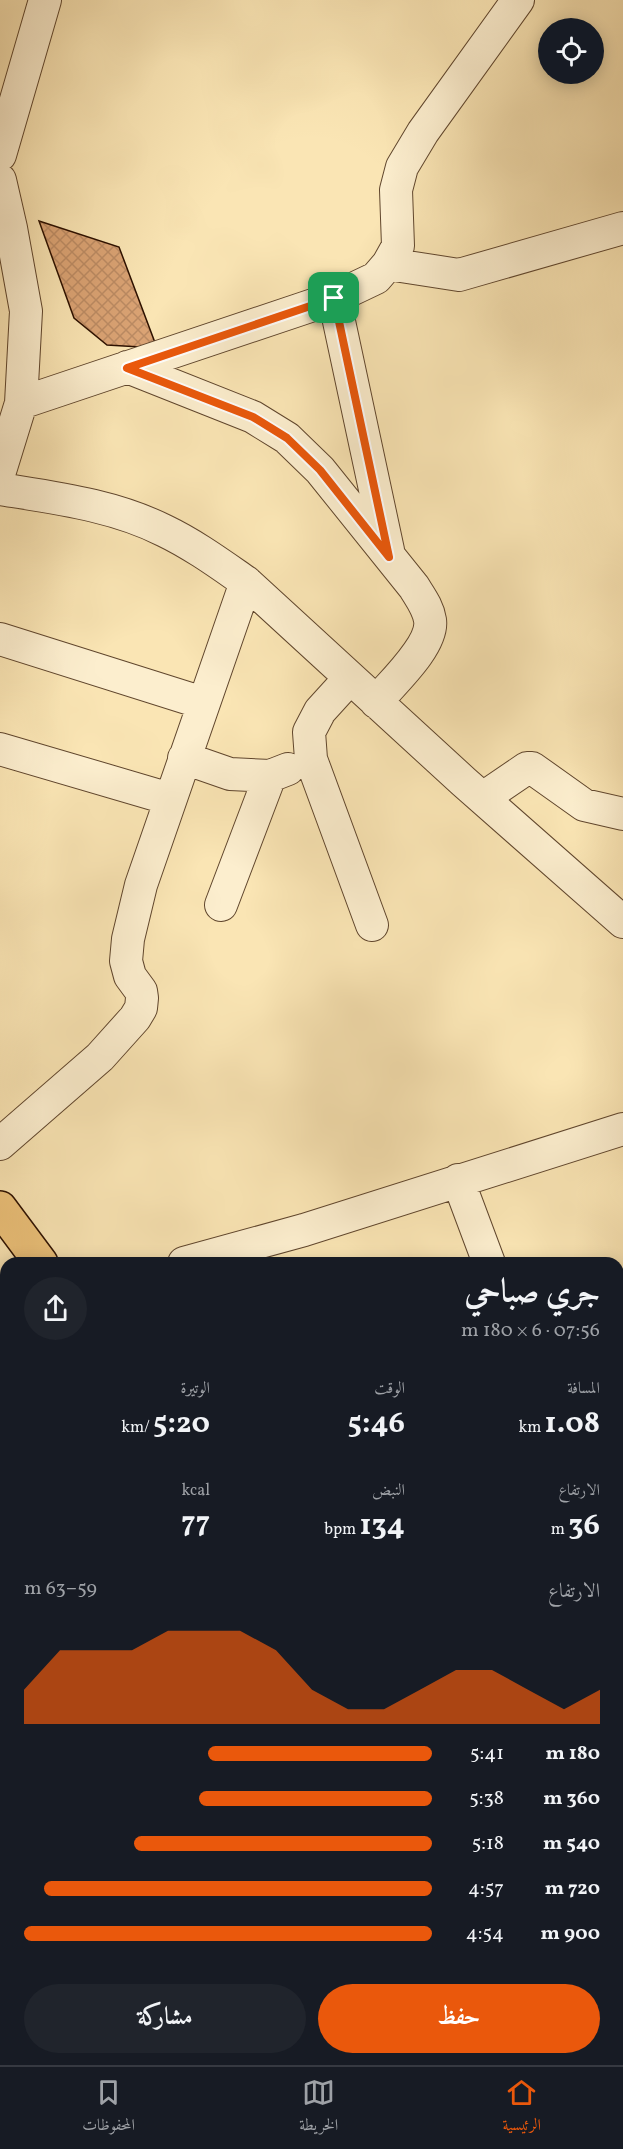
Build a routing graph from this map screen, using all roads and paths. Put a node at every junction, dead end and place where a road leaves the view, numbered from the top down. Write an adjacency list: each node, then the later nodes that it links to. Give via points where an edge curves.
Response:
1 (45, 0): 3 (street)
2 (518, 0): 6 (street, via 402,167 396,190 398,246)
3 (0, 155)
4 (0, 180): 9 (street, via 26,311)
5 (623, 228): 6 (street, via 459,275)
6 (388, 264): 7 (street, via 376,278)
7 (334, 298): 8 (street); 12 (street)
8 (127, 368): 9 (street); 12 (street, via 253,417 287,438 320,470)
9 (21, 403): 10 (street)
10 (0, 471)
11 (0, 489): 13 (street, via 117,512 163,530)
12 (389, 557): 16 (street, via 414,586 431,622 422,649)
13 (246, 582): 15 (street); 17 (street)
14 (0, 639): 17 (street)
15 (350, 678): 16 (street); 20 (street, via 320,711 309,732)
16 (376, 702): 23 (street)
17 (203, 703): 19 (street)
18 (0, 749): 22 (street)
19 (184, 758): 21 (street, via 230,774); 22 (street)
20 (311, 759): 21 (street); 27 (street)
21 (270, 777): 25 (street)
22 (170, 798): 29 (street, via 141,885 126,950 130,976 141,991 141,1008 100,1057)
23 (483, 798): 24 (street, via 532,768 584,805); 26 (street)
24 (623, 814)
25 (221, 905)
26 (623, 922)
27 (372, 925)
28 (623, 1129): 30 (street)
29 (0, 1144)
30 (458, 1180): 33 (street); 34 (street)
31 (0, 1208): 32 (main road)
32 (21, 1248)
33 (205, 1257)
34 (487, 1257)

